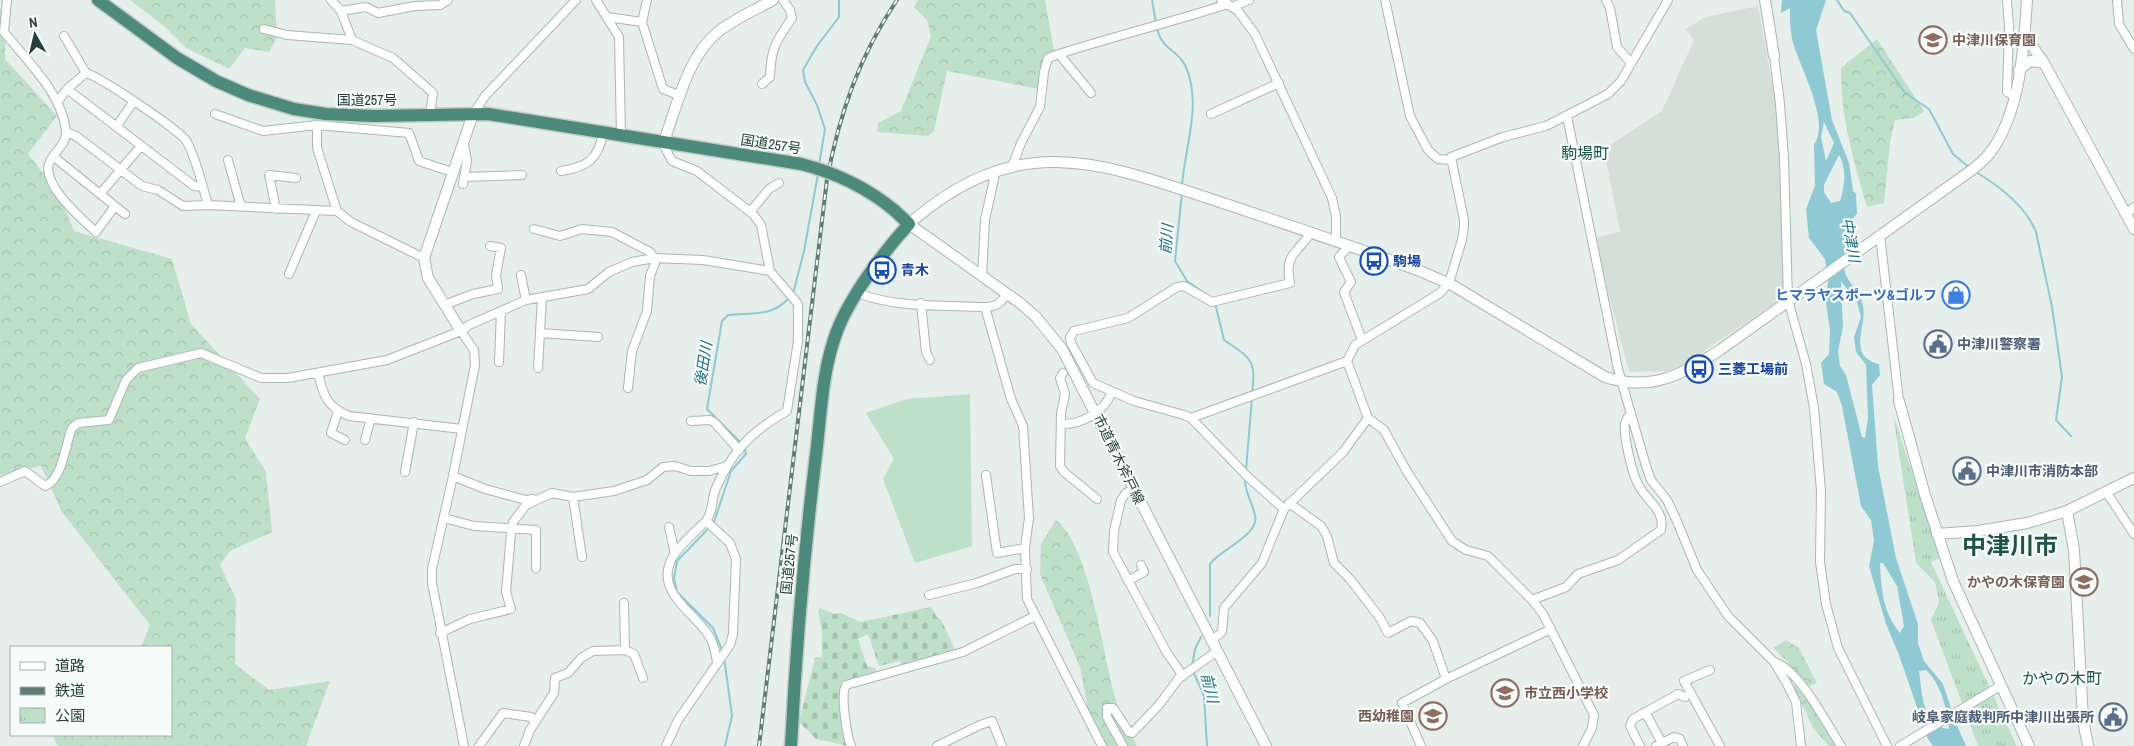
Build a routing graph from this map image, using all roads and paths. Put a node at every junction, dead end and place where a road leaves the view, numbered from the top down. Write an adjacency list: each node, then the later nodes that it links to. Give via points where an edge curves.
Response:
1 (7, 0): 39 (street, via 4,32)
2 (98, 0): 42 (highway, 国道257号, via 177,58 248,95 294,109 326,114)
3 (331, 0): 19 (street)
4 (448, 0): 19 (street, via 440,5 378,13 366,7)
5 (596, 0): 20 (street)
6 (647, 0): 21 (street)
7 (773, 0): 37 (street, via 734,21 709,41 692,68)
8 (783, 0): 34 (street, via 792,18 775,42 770,58 770,77)
9 (1249, 0): 18 (street)
10 (1385, 0): 56 (street, via 1410,116 1428,150 1438,159)
11 (1606, 0): 29 (street, via 1617,47)
12 (1668, 0): 29 (street)
13 (1765, 0): 28 (street)
14 (2007, 0): 38 (street, via 2007,92)
15 (2027, 0): 23 (street)
16 (2117, 0): 26 (street, via 2119,24)
17 (572, 2): 43 (street)
18 (1227, 4): 27 (street, via 1162,26 1119,35); 33 (street, via 1255,34)
19 (341, 11): 25 (street)
20 (607, 17): 21 (street); 50 (street, via 620,36)
21 (642, 22): 37 (street, via 663,88)
22 (264, 29): 25 (street, via 286,35)
23 (2024, 34): 30 (street); 31 (street)
24 (64, 36): 32 (street)
25 (352, 40): 42 (street, via 381,51 408,70 432,93)
26 (2134, 49)
27 (1059, 54): 36 (street); 57 (street, via 1048,58 1040,107)
28 (1774, 56): 95 (street, via 1784,158)
29 (1631, 63): 45 (street, via 1621,81 1608,94)
30 (2044, 63): 31 (street, via 2030,61); 74 (street)
31 (2019, 70): 38 (street)
32 (86, 72): 35 (street); 40 (street)
33 (1279, 83): 44 (street); 81 (street, via 1336,208)
34 (762, 84)
35 (67, 89): 39 (street); 47 (street)
36 (1091, 93)
37 (681, 96): 52 (street)
38 (2014, 96): 80 (street, via 2012,111 1988,155)
39 (58, 101): 48 (street)
40 (134, 101): 47 (street); 65 (street, via 187,140)
41 (215, 114): 46 (street, via 263,131)
42 (430, 114): 43 (highway, 国道257号)
43 (472, 114): 49 (highway, 国道257号); 51 (street)
44 (1211, 114)
45 (1567, 116): 56 (street, via 1535,130 1503,136 1460,151); 110 (street)
46 (317, 125): 60 (street, via 409,134 419,161); 72 (street, via 317,148)
47 (116, 127): 53 (street)
48 (66, 132): 54 (street, via 66,139); 58 (street)
49 (602, 134): 50 (highway, 国道257号); 59 (street, via 596,156 579,168)
50 (620, 136): 52 (highway, 国道257号)
51 (463, 140): 60 (street); 62 (street, via 467,160 463,180)
52 (663, 144): 73 (street, via 672,162 697,171); 76 (highway, 国道257号, bridge, via 801,164 828,171 860,185)
53 (141, 146): 58 (street); 65 (street, via 194,186)
54 (54, 157): 66 (street); 68 (street, via 48,173 66,205 96,232)
55 (228, 160): 69 (street)
56 (1450, 160): 90 (street, via 1464,220 1462,240)
57 (1012, 167): 61 (street); 79 (street, via 1065,162 1095,164)
58 (120, 169): 66 (street); 67 (street, via 142,186 158,190 183,206)
59 (561, 171)
60 (452, 172): 84 (street)
61 (994, 172): 76 (street, via 945,195); 89 (street, via 985,220)
62 (522, 175)
63 (296, 178): 70 (street, via 269,175)
64 (779, 183): 73 (street, via 769,189)
65 (202, 187): 67 (street)
66 (100, 194): 68 (street)
67 (208, 205): 69 (street)
68 (115, 206): 75 (street)
69 (240, 207): 70 (street)
70 (276, 209): 71 (street)
71 (316, 211): 72 (street); 87 (street)
72 (337, 211): 84 (street, via 351,222)
73 (751, 211): 86 (street, via 761,225)
74 (2130, 211): 78 (street)
75 (125, 214)
76 (909, 224): 89 (street, 市道青木斧戸線); 91 (highway, 国道257号, via 894,240)
77 (534, 229): 85 (street, via 560,236 582,229 612,232 650,252)
78 (2134, 229)
79 (1311, 232): 81 (street); 112 (street, via 1293,254 1287,269 1290,283 1215,302 1184,286 1177,286 1128,318 1074,331 1071,342 1081,364 1093,383)
80 (1877, 238): 95 (street); 113 (street)
81 (1336, 240): 82 (street)
82 (1350, 245): 90 (street); 103 (street, via 1339,257 1351,282 1344,292)
83 (490, 246): 97 (street, via 501,248 496,275 498,289)
84 (424, 258): 97 (street, via 425,272)
85 (654, 258): 86 (street, via 703,260); 93 (street, via 632,262 609,272 588,289); 111 (street, via 647,311 632,351)
86 (770, 270): 126 (street, via 798,304 798,341 787,411 761,426)
87 (289, 274)
88 (521, 275): 94 (street)
89 (982, 277): 92 (street, 市道青木斧戸線)
90 (1449, 283): 103 (street, via 1440,293); 110 (street, via 1585,365)
91 (858, 293): 96 (street); 177 (highway, 国道257号, via 837,330 827,370 802,576)
92 (1007, 294): 98 (street, via 1000,304); 115 (street, 市道青木斧戸線, via 1036,317 1062,348)
93 (542, 297): 94 (street); 101 (street)
94 (526, 300): 99 (street)
95 (1788, 300): 110 (street, via 1692,368 1664,380 1636,384); 191 (street, via 1806,364 1814,408 1821,491 1820,562 1826,604 1838,648)
96 (921, 303): 98 (street); 104 (street, via 926,352)
97 (444, 305): 100 (street)
98 (985, 307): 146 (street, via 1011,399 1024,426 1029,518)
99 (501, 311): 100 (street, via 469,324); 106 (street)
100 (461, 331): 108 (street, via 387,360); 123 (street, via 475,356)
101 (540, 333): 102 (street); 107 (street)
102 (598, 337)
103 (1362, 340): 105 (street, via 1355,345)
104 (930, 360)
105 (1347, 361): 118 (street); 119 (street)
106 (499, 362)
107 (538, 368)
108 (318, 373): 114 (street, via 327,403); 132 (street, via 261,378 201,353 138,368 126,380 109,420 78,423 72,428 57,475 50,484 45,486 25,471)
109 (1064, 374): 122 (street, via 1060,378 1065,394)
110 (1622, 382): 116 (street)
111 (628, 388)
112 (1111, 393): 115 (street, via 1104,407); 118 (street)
113 (1899, 401): 144 (street)
114 (338, 411): 117 (street, via 349,416); 124 (street, via 331,433)
115 (1096, 412): 122 (street, via 1073,424); 133 (street, 市道青木斧戸線)
116 (1631, 413): 154 (street, via 1625,422 1625,432 1636,482 1659,513 1660,530 1618,560 1578,574 1566,587); 163 (street, via 1651,480 1667,500 1697,570 1728,616)
117 (372, 418): 121 (street); 125 (street)
118 (1191, 418): 138 (street, via 1248,477)
119 (1368, 418): 138 (street, via 1343,452); 154 (street, via 1384,430 1452,541 1466,550 1488,556)
120 (691, 421): 126 (street, via 714,422)
121 (414, 422): 123 (street); 128 (street)
122 (1061, 424): 137 (street, via 1060,466)
123 (462, 429): 130 (street)
124 (345, 440)
125 (365, 440)
126 (739, 449): 127 (street)
127 (727, 466): 136 (street, via 691,471 675,466 663,467 648,480 607,493); 141 (street, via 714,490)
128 (405, 472)
129 (986, 475): 146 (street, via 997,553)
130 (453, 476): 135 (street, via 515,497); 140 (street)
131 (2134, 478): 139 (street)
132 (0, 482)
133 (1134, 489): 152 (street, via 1121,500 1113,544); 159 (street, 市道青木斧戸線)
134 (2109, 496): 145 (street)
135 (538, 498): 136 (street, via 559,493); 143 (street, via 526,505)
136 (573, 498): 148 (street)
137 (1097, 499)
138 (1287, 506): 159 (street, via 1262,563 1227,602 1222,632); 167 (street, via 1321,526 1334,563 1350,579 1388,633 1411,621 1420,623 1433,641)
139 (2067, 511): 144 (street, via 2027,523); 194 (street, via 2074,550 2082,720)
140 (444, 518): 143 (street, via 474,526); 158 (street, via 432,569)
141 (709, 524): 147 (street); 162 (street, via 730,543 738,564 735,625)
142 (669, 527): 147 (street)
143 (512, 528): 150 (street, via 536,530); 158 (street, via 506,592 511,609 470,619)
144 (1937, 534): 168 (street, via 1953,581)
145 (2134, 534)
146 (1025, 548): 151 (street)
147 (675, 554): 162 (street, via 668,571 671,590 708,634)
148 (582, 557)
149 (1141, 566): 152 (street, via 1144,572)
150 (536, 568)
151 (1027, 569): 153 (street); 156 (street, via 1027,599)
152 (1128, 581): 165 (street, via 1167,653)
153 (928, 595)
154 (1532, 600): 157 (street)
155 (624, 604): 160 (street)
156 (1035, 616): 178 (street, via 963,652 846,686 844,703); 181 (street)
157 (1551, 629): 167 (street); 185 (street, via 1594,714 1592,728)
158 (440, 633): 173 (street)
159 (1211, 641): 161 (street, 市道青木斧戸線)
160 (625, 650): 166 (street, via 634,654); 171 (street, via 593,651 581,658 568,673 555,678 554,693)
161 (1216, 652): 165 (street); 183 (street, 市道青木斧戸線)
162 (718, 661): 176 (street, via 678,720)
163 (1774, 662): 189 (street, via 1796,702); 190 (street, via 1782,664 1808,693)
164 (1710, 670): 188 (street, via 1684,681)
165 (1186, 673): 182 (street, via 1132,732 1112,708 1106,708 1107,717)
166 (643, 678)
167 (1446, 679): 184 (street, via 1402,703)
168 (2000, 686): 192 (street); 193 (street)
169 (1685, 697): 170 (street, via 1678,694)
170 (1645, 712): 172 (street); 186 (street, via 1633,719 1630,726)
171 (535, 722): 174 (street, via 531,717 503,712); 175 (street)
172 (1659, 745): 187 (street, via 1674,737 1680,739)
173 (464, 746)
174 (479, 746)
175 (524, 746)
176 (666, 746)
177 (791, 746)
178 (851, 746)
179 (937, 746): 180 (street, via 992,721)
180 (1002, 746)
181 (1102, 746)
182 (1123, 746)
183 (1266, 746)
184 (1421, 746)
185 (1583, 746)
186 (1640, 746)
187 (1683, 746)
188 (1720, 746)
189 (1801, 746)
190 (1841, 746)
191 (1887, 746)
192 (1900, 746)
193 (2028, 746)
194 (2088, 746)

